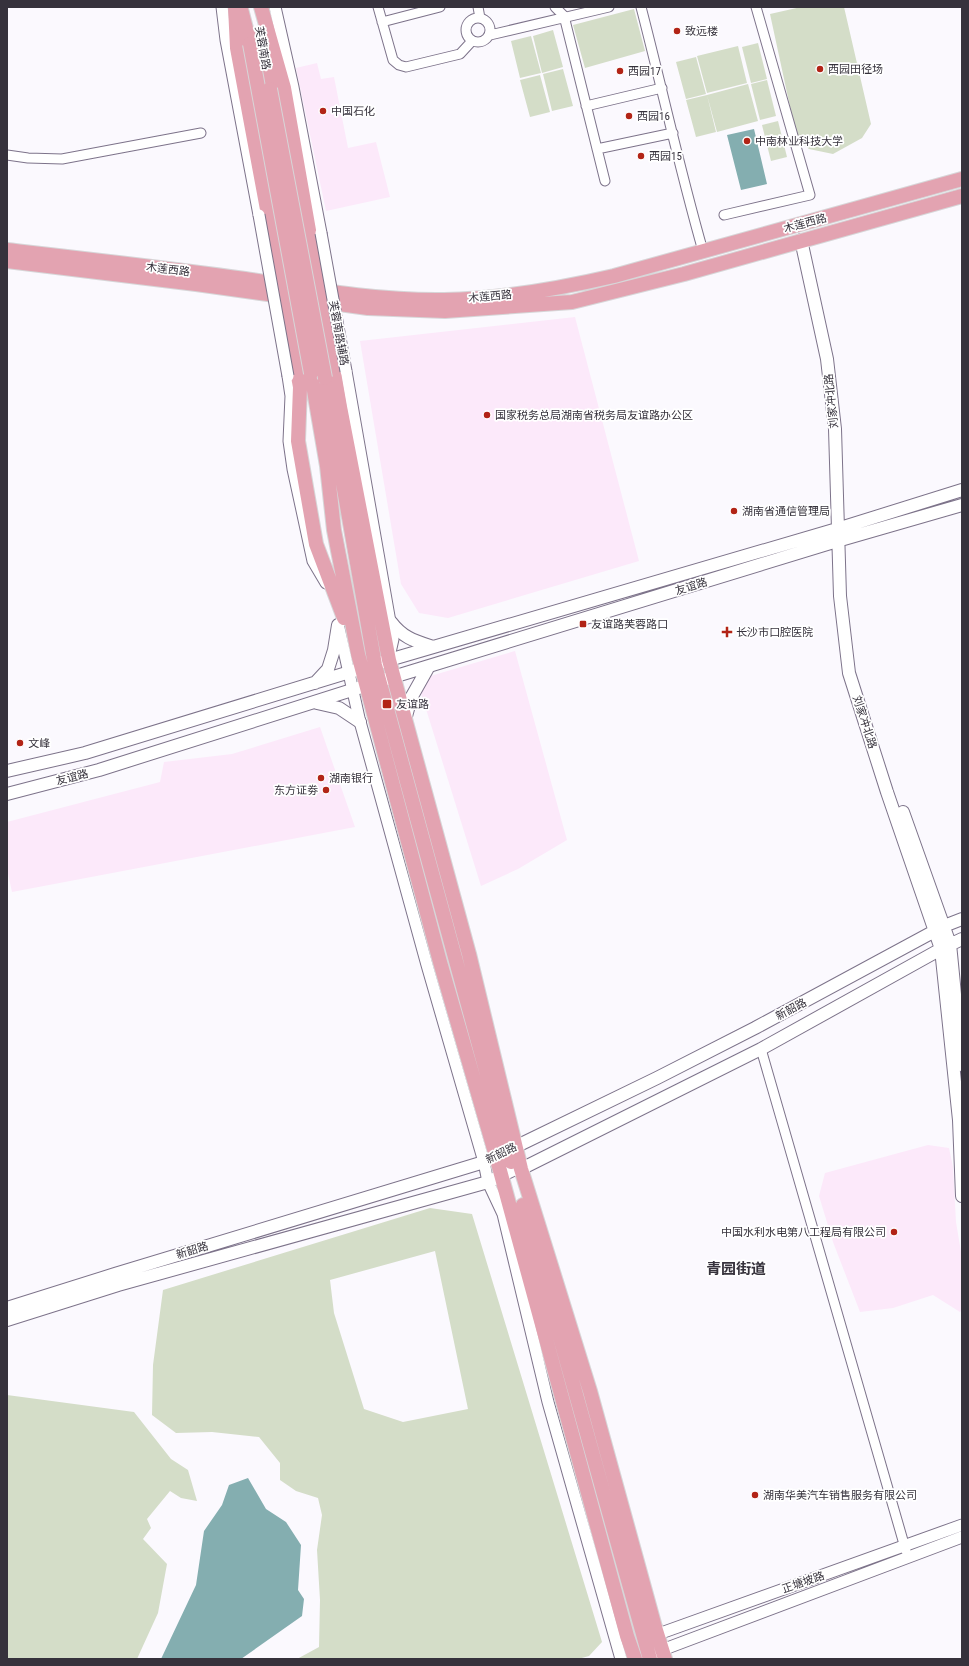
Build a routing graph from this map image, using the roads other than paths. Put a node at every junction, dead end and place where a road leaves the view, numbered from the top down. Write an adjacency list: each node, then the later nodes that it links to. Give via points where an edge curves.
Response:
1 (222, 7): 41 (street, bridge, via 288,376 291,396 289,441 292,469 313,562)
2 (235, 7): 33 (main road, via 237,48)
3 (241, 7): 46 (main road, 芙蓉南路, bridge, via 311,374 327,466 334,530)
4 (256, 7): 39 (main road, 芙蓉南路, bridge)
5 (261, 7): 34 (main road, via 284,88)
6 (275, 7): 42 (street, 芙蓉南路辅路, bridge, via 321,233)
7 (378, 7): 16 (street)
8 (440, 7): 16 (street)
9 (478, 7): 15 (street)
10 (555, 7): 14 (street)
11 (609, 7): 14 (street)
12 (641, 7): 19 (street)
13 (756, 7): 28 (street, via 810,195)
14 (564, 16): 17 (street); 20 (street)
15 (480, 18): 17 (street, via 490,26); 18 (street, via 472,20 467,26 467,34)
16 (382, 22): 18 (street, via 393,60 406,67 460,54)
17 (490, 35): 18 (street, via 484,41)
18 (472, 41)
19 (662, 88): 20 (street); 22 (street)
20 (586, 106): 23 (street)
21 (201, 133): 24 (street, via 62,159 28,158)
22 (673, 133): 23 (street); 31 (street)
23 (597, 149): 26 (street)
24 (7, 154)
25 (962, 179): 31 (main road, 木莲西路)
26 (605, 181)
27 (962, 196): 29 (main road, 木莲西路)
28 (724, 215)
29 (803, 240): 34 (main road, 木莲西路, via 572,302 445,311 368,308); 37 (main road, 刘家冲北路, via 827,359 835,429)
30 (7, 250): 33 (main road, 木莲西路)
31 (703, 251): 34 (main road, 木莲西路, via 578,284 509,295 444,300)
32 (7, 261): 33 (main road, 木莲西路, via 196,284)
33 (283, 290): 34 (main road, 木莲西路); 38 (main road, via 300,388 298,441 316,544)
34 (320, 295): 40 (main road)
35 (962, 490): 37 (main road, 友谊路)
36 (962, 505): 37 (main road, 友谊路)
37 (840, 534): 45 (main road, 友谊路); 48 (main road, 友谊路); 61 (main road, 刘家冲北路, via 856,671)
38 (322, 560): 41 (main road); 46 (main road)
39 (360, 576): 40 (main road); 49 (main road, 芙蓉南路)
40 (375, 592): 42 (main road); 47 (main road)
41 (332, 594): 44 (street)
42 (388, 604): 43 (street, 芙蓉南路辅路)
43 (391, 622): 45 (main road, via 396,630 408,638); 47 (street, 芙蓉南路辅路, via 393,640)
44 (338, 625): 50 (street); 52 (main road, via 328,669)
45 (433, 647): 47 (main road, 友谊路)
46 (358, 654): 49 (main road)
47 (389, 660): 49 (main road, 友谊路); 51 (main road)
48 (429, 666): 51 (main road, 友谊路); 56 (main road, via 411,698)
49 (369, 667): 50 (main road, 友谊路); 53 (main road)
50 (348, 673): 52 (main road, 友谊路); 54 (street)
51 (394, 677): 53 (main road, 友谊路); 56 (main road)
52 (315, 684): 58 (main road, 友谊路, via 85,753)
53 (373, 684): 54 (main road, 友谊路); 66 (main road)
54 (352, 691): 55 (main road, 友谊路); 57 (street)
55 (316, 702): 57 (main road, via 339,708); 59 (main road, 友谊路, via 99,770)
56 (405, 720): 66 (main road, via 469,954)
57 (360, 722): 66 (street, via 427,965)
58 (7, 771)
59 (7, 794)
60 (962, 919): 61 (main road, 新韶路)
61 (939, 928): 63 (main road, 刘家冲北路); 66 (main road, 新韶路, via 741,1035)
62 (962, 939): 63 (main road, 新韶路)
63 (946, 946): 64 (main road, 新韶路); 65 (main road, 刘家冲北路); 69 (main road, 刘家冲北路)
64 (761, 1049): 67 (main road, 新韶路); 74 (street)
65 (962, 1065)
66 (501, 1153): 67 (main road); 68 (street); 70 (main road, 新韶路)
67 (512, 1172): 68 (main road, 新韶路); 76 (main road); 80 (main road, via 626,1636)
68 (488, 1182): 71 (main road, 新韶路, via 118,1285); 79 (street, via 504,1214 548,1402)
69 (962, 1196)
70 (7, 1308)
71 (7, 1320)
72 (962, 1525): 74 (street, 正塘坡路)
73 (962, 1537): 75 (street, 正塘坡路)
74 (905, 1546): 75 (street); 76 (street, 正塘坡路)
75 (908, 1557): 77 (street, 正塘坡路)
76 (651, 1636): 77 (main road); 78 (main road)
77 (664, 1654): 78 (street, 正塘坡路)
78 (649, 1657): 80 (street, 正塘坡路)
79 (621, 1659)
80 (635, 1659)

